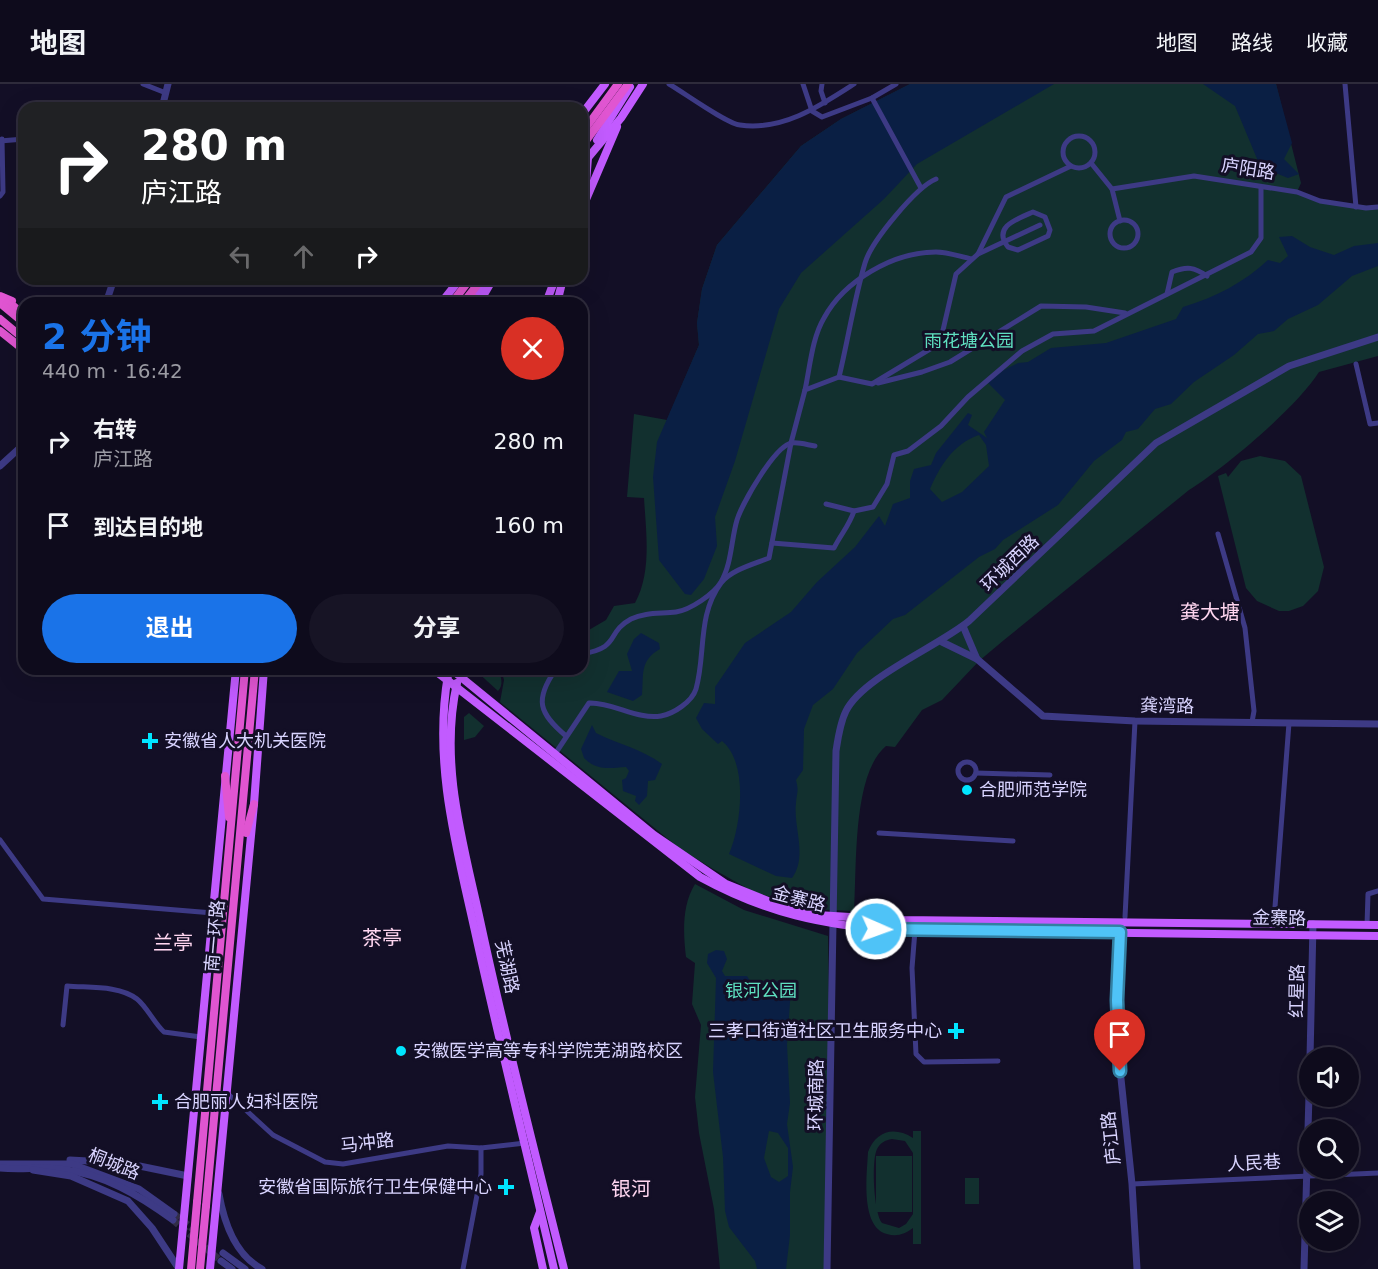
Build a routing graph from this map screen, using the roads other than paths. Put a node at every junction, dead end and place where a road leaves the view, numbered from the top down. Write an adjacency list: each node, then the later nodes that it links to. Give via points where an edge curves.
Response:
1 (143, 84): 13 (street)
2 (168, 84): 13 (street)
3 (605, 84): 17 (main road)
4 (618, 84): 20 (highway)
5 (630, 84): 23 (highway)
6 (643, 84): 19 (main road)
7 (669, 84): 18 (street, via 739,126 784,122)
8 (803, 84): 18 (street)
9 (822, 84): 16 (street, via 820,91)
10 (854, 84): 16 (street)
11 (896, 84): 14 (street)
12 (1345, 84): 33 (street)
13 (166, 93): 15 (street)
14 (872, 98): 18 (street, via 822,117); 29 (street)
15 (164, 102)
16 (825, 103): 18 (street)
17 (588, 106)
18 (812, 111)
19 (621, 118): 24 (main road); 32 (main road)
20 (588, 125)
21 (18, 139): 22 (street)
22 (1, 140): 31 (street)
23 (588, 151)
24 (588, 153)
25 (1090, 163): 26 (street, via 1082,168); 26 (street, via 1095,154 1093,144 1085,137 1075,137 1066,143 1064,153); 30 (street)
26 (1071, 166): 38 (street, via 1006,197)
27 (936, 179): 29 (street)
28 (1261, 187): 30 (street, 庐阳路, via 1194,176); 33 (street, 庐阳路); 40 (street, via 1260,238 1251,252)
29 (921, 188): 41 (street, via 893,218 865,261)
30 (1112, 189): 35 (street)
31 (0, 196)
32 (588, 197)
33 (1356, 207): 34 (street, 庐阳路)
34 (1378, 207)
35 (1119, 221): 35 (street, via 1129,221 1136,227 1136,241 1129,248 1120,248 1110,239 1112,226)
36 (1040, 225): 37 (street)
37 (1004, 242): 37 (street, via 1002,236 1008,223 1033,212 1045,217 1050,230 1045,238 1018,250); 38 (street)
38 (978, 254): 39 (street)
39 (972, 259): 41 (street, via 937,252 915,254); 57 (street, via 957,274 940,343)
40 (1207, 276): 42 (street); 42 (street, via 1196,268 1172,272)
41 (862, 277): 56 (street); 58 (street, via 849,285 823,318)
42 (1167, 294): 46 (street)
43 (0, 296): 45 (highway, bridge)
44 (0, 303): 47 (highway)
45 (18, 309)
46 (1126, 314): 57 (street, via 1086,307 1041,306 950,362); 65 (street, via 1094,331 1053,334 1022,351 941,426 908,450 894,455 888,484 873,507)
47 (18, 318)
48 (0, 319): 51 (highway)
49 (0, 327): 53 (main road)
50 (0, 331): 54 (highway)
51 (18, 334)
52 (1378, 337): 69 (street, 环城西路, via 1289,366 1156,443)
53 (18, 340)
54 (18, 345)
55 (1356, 364): 59 (street, via 1371,424)
56 (839, 377): 57 (street); 58 (street)
57 (873, 384)
58 (805, 390): 60 (street)
59 (1378, 423)
60 (791, 443): 61 (street); 67 (street); 68 (street, via 782,447 751,490 737,519 732,552)
61 (814, 446)
62 (18, 450): 63 (street)
63 (0, 466)
64 (826, 504): 65 (street)
65 (854, 511): 67 (street, via 849,527 841,533 834,548)
66 (1218, 534): 85 (street, via 1245,628)
67 (772, 543): 68 (street, via 769,558 735,572)
68 (721, 583): 71 (street, via 679,612 634,618 620,626 602,650); 88 (street, via 703,627 696,691 681,707 660,716 589,703)
69 (963, 626): 70 (street, 环城西路); 72 (street)
70 (942, 642): 72 (street); 102 (street, 环城西路, via 872,682 845,712 836,751)
71 (588, 653)
72 (977, 659): 84 (street, 龚湾路, via 1042,716)
73 (242, 675): 92 (main road)
74 (243, 675): 95 (highway, 南一环路)
75 (255, 675): 93 (highway, 南一环路)
76 (263, 675): 93 (main road)
77 (441, 675): 82 (main road, 金寨路)
78 (452, 675): 82 (main road, 芜湖路)
79 (455, 675): 83 (main road, 芜湖路)
80 (461, 675): 89 (main road, 金寨路)
81 (552, 675): 88 (street, via 542,702 547,720)
82 (448, 680): 83 (main road, 金寨路); 116 (main road, 芜湖路, via 442,757 450,815)
83 (456, 687): 102 (main road, 金寨路, via 700,877 765,908); 115 (main road, 芜湖路, via 451,710 453,794)
84 (1135, 721): 85 (street, 龚湾路); 100 (street)
85 (1252, 722): 86 (street, 龚湾路)
86 (1289, 723): 87 (street, 龚湾路); 101 (street)
87 (1378, 724)
88 (566, 736): 89 (street)
89 (555, 754): 102 (main road, 金寨路, via 654,835 726,884 783,907)
90 (976, 773): 91 (street)
91 (1050, 775)
92 (225, 776): 95 (highway); 99 (main road)
93 (249, 805): 114 (main road); 132 (highway, 南一环路, bridge, via 240,850)
94 (879, 833): 97 (street)
95 (231, 838): 131 (highway, 南一环路, bridge)
96 (0, 840): 99 (street, via 43,899)
97 (1013, 841)
98 (1378, 891): 104 (street, via 1368,894)
99 (213, 914): 111 (main road)
100 (1125, 917)
101 (1274, 920)
102 (834, 921): 103 (main road, 金寨路); 106 (main road, 金寨路); 141 (street, 环城南路)
103 (1313, 924): 104 (main road, 金寨路); 108 (street, 红星路)
104 (1367, 925): 105 (main road, 金寨路)
105 (1378, 925)
106 (915, 930): 107 (main road, 金寨路); 113 (street, via 912,968 916,1054 924,1062)
107 (1120, 932): 108 (main road, 金寨路); 128 (street, 庐江路, via 1118,1050)
108 (1313, 934): 109 (main road, 金寨路); 112 (street, 红星路)
109 (1378, 936)
110 (63, 1025): 111 (street, via 67,986 94,988 127,993 139,1000 164,1032)
111 (201, 1037): 125 (main road)
112 (1310, 1047)
113 (998, 1061)
114 (227, 1092): 117 (street, 马冲路, via 273,1135 325,1162 343,1164 448,1146); 127 (main road)
115 (532, 1141): 116 (street, 马冲路); 140 (main road, 芜湖路)
116 (522, 1143): 117 (street, 马冲路); 129 (main road, 芜湖路)
117 (481, 1148): 137 (street, via 481,1174)
118 (0, 1164): 119 (street, 桐城路)
119 (59, 1164): 121 (street, 桐城路, via 72,1164 139,1189 173,1217 115,1183 84,1173); 125 (street, via 74,1160 126,1163)
120 (0, 1168): 121 (street, 桐城路)
121 (33, 1170): 130 (street, via 71,1176 128,1201)
122 (1378, 1173): 123 (street, 人民巷)
123 (1359, 1174)
124 (1299, 1175): 128 (street, 人民巷)
125 (188, 1176): 130 (main road)
126 (1306, 1179): 143 (street, 红星路)
127 (216, 1181): 133 (main road); 136 (street, via 224,1224 253,1264)
128 (1132, 1184): 142 (street, 庐江路)
129 (540, 1211): 138 (main road, via 534,1228); 139 (main road, 芜湖路)
130 (179, 1269)
131 (191, 1269)
132 (200, 1269)
133 (210, 1269)
134 (232, 1269): 135 (street, via 222,1257)
135 (245, 1269)
136 (262, 1269)
137 (463, 1269)
138 (543, 1269)
139 (554, 1269)
140 (564, 1269)
141 (827, 1269)
142 (1137, 1269)
143 (1304, 1269)

